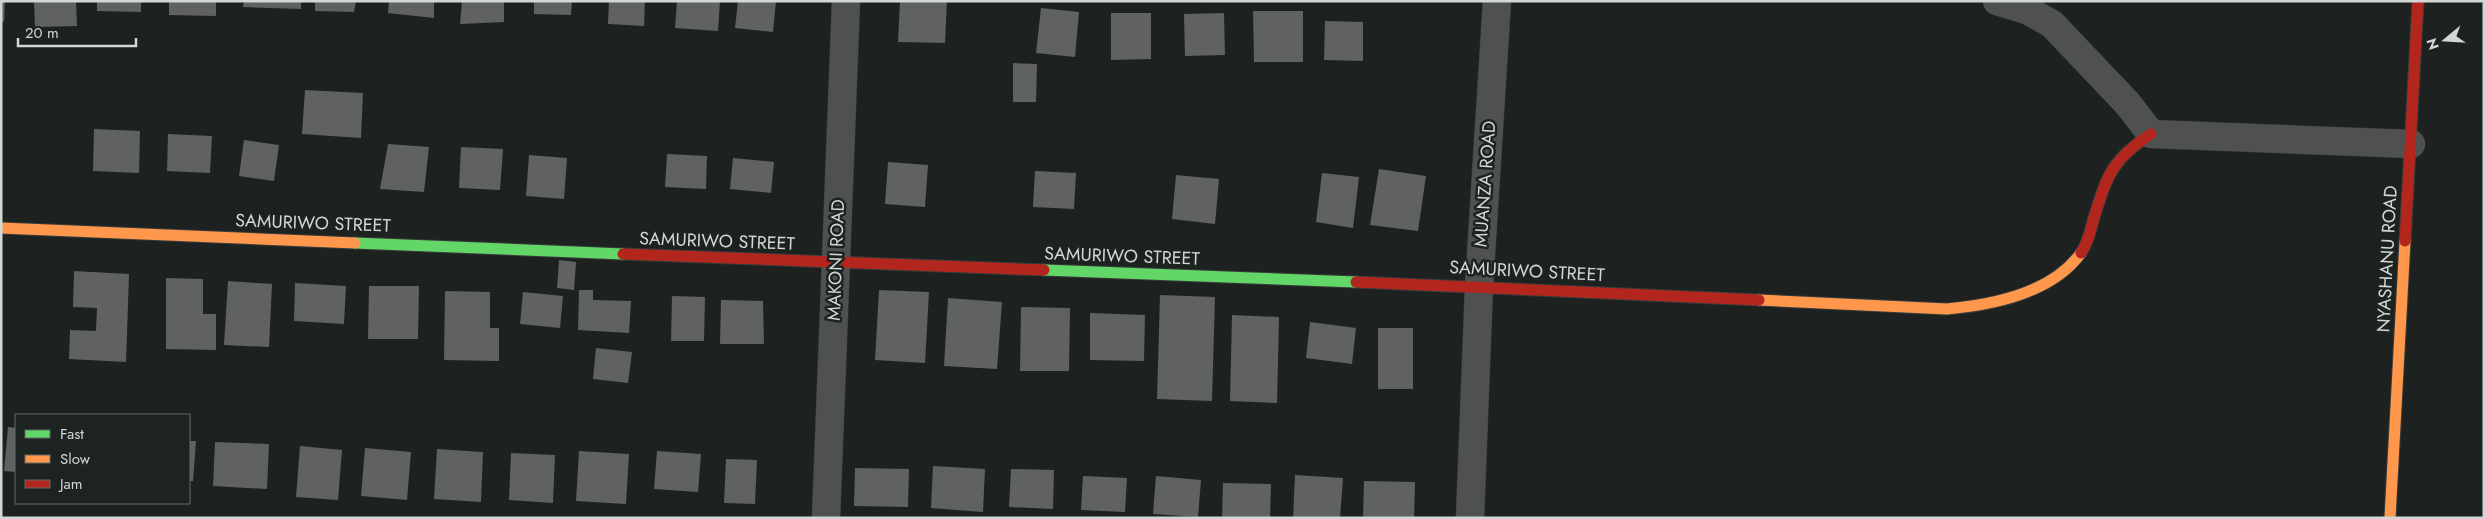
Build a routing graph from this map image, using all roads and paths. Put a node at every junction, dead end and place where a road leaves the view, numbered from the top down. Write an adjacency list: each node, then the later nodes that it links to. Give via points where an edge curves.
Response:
1 (846, 1): 8 (street, MAKONI ROAD)
2 (1497, 1): 9 (street, MUANZA ROAD)
3 (1997, 1): 5 (street, via 2026,10 2052,24 2128,104)
4 (2418, 1): 6 (street, NYASHANU ROAD)
5 (2151, 134): 6 (street); 9 (street, SAMURIWO STREET, via 2122,153 2109,170 2085,248 2074,264 2060,276 1997,302 1947,309)
6 (2411, 144): 12 (street, NYASHANU ROAD)
7 (1, 228): 8 (street, SAMURIWO STREET)
8 (836, 263): 9 (street, SAMURIWO STREET); 10 (street, MAKONI ROAD)
9 (1479, 286): 11 (street, MUANZA ROAD)
10 (826, 518)
11 (1470, 518)
12 (2390, 518)

